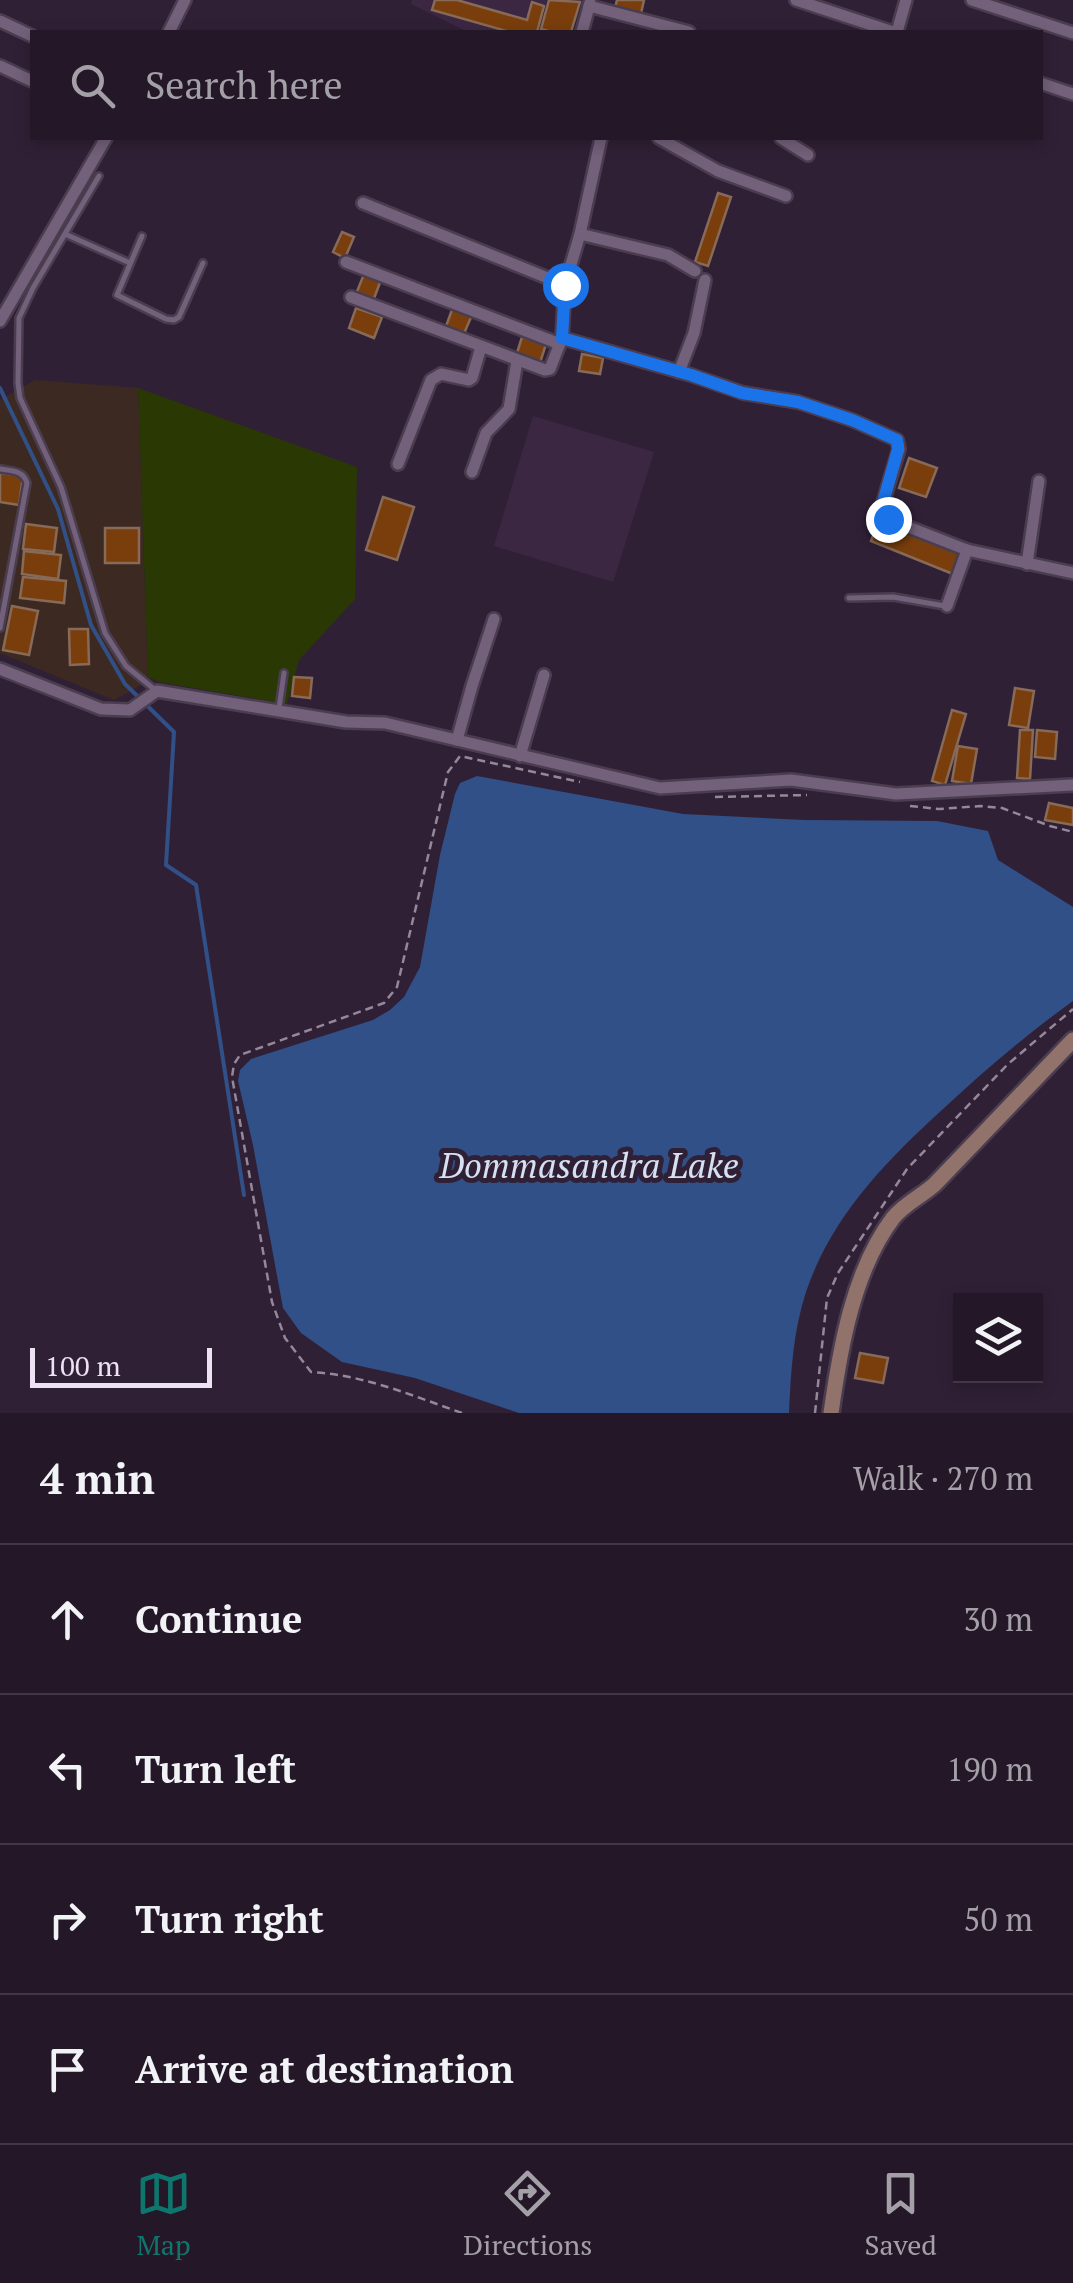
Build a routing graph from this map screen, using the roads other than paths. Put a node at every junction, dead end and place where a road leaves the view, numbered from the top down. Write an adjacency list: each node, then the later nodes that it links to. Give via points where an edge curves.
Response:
1 (184, 0): 7 (street)
2 (796, 0): 10 (street)
3 (906, 0): 11 (street)
4 (972, 0): 12 (street)
5 (590, 3): 8 (street); 9 (street)
6 (0, 21): 13 (street)
7 (171, 30)
8 (583, 30)
9 (682, 30)
10 (889, 30)
11 (896, 30)
12 (1073, 33)
13 (30, 35)
14 (0, 66): 15 (street)
15 (30, 80)
16 (1043, 84): 17 (street)
17 (1073, 94)
18 (105, 140): 34 (street)
19 (601, 140): 27 (street)
20 (662, 140): 24 (street, via 725,174)
21 (783, 140): 22 (street)
22 (808, 155)
23 (100, 176): 26 (lane)
24 (786, 196)
25 (363, 204): 32 (street)
26 (65, 234): 31 (lane); 53 (lane, via 19,318 20,398 61,487 105,633 126,666)
27 (580, 234): 32 (street); 38 (street, via 668,256 700,276 694,333)
28 (142, 236): 31 (lane)
29 (346, 262): 35 (street)
30 (203, 263): 31 (lane, via 174,320 117,295)
31 (130, 264)
32 (565, 285): 35 (street)
33 (351, 298): 36 (street)
34 (0, 321)
35 (561, 341): 37 (street, via 550,369); 38 (street)
36 (482, 348): 37 (street); 39 (street, via 469,380 441,374 431,380)
37 (517, 361): 41 (street, via 509,409 488,430)
38 (679, 372): 43 (street, via 798,402 897,440 882,506 888,519)
39 (398, 464)
40 (0, 469): 49 (lane, via 19,472 27,483)
41 (472, 472)
42 (1038, 481): 44 (street)
43 (966, 550): 44 (street); 47 (street)
44 (1027, 564): 45 (street)
45 (1073, 573)
46 (849, 598): 47 (lane)
47 (947, 606)
48 (494, 619): 55 (street)
49 (0, 628)
50 (0, 669): 53 (street, via 101,709 130,710)
51 (284, 672): 54 (lane)
52 (544, 675): 56 (street)
53 (156, 691): 54 (street)
54 (279, 711): 55 (street, via 385,723)
55 (458, 740): 56 (street)
56 (520, 756): 57 (street, via 660,788 792,780 896,794)
57 (1073, 786)
58 (1073, 1040): 59 (street, via 930,1189 894,1215 846,1325)
59 (832, 1413)

